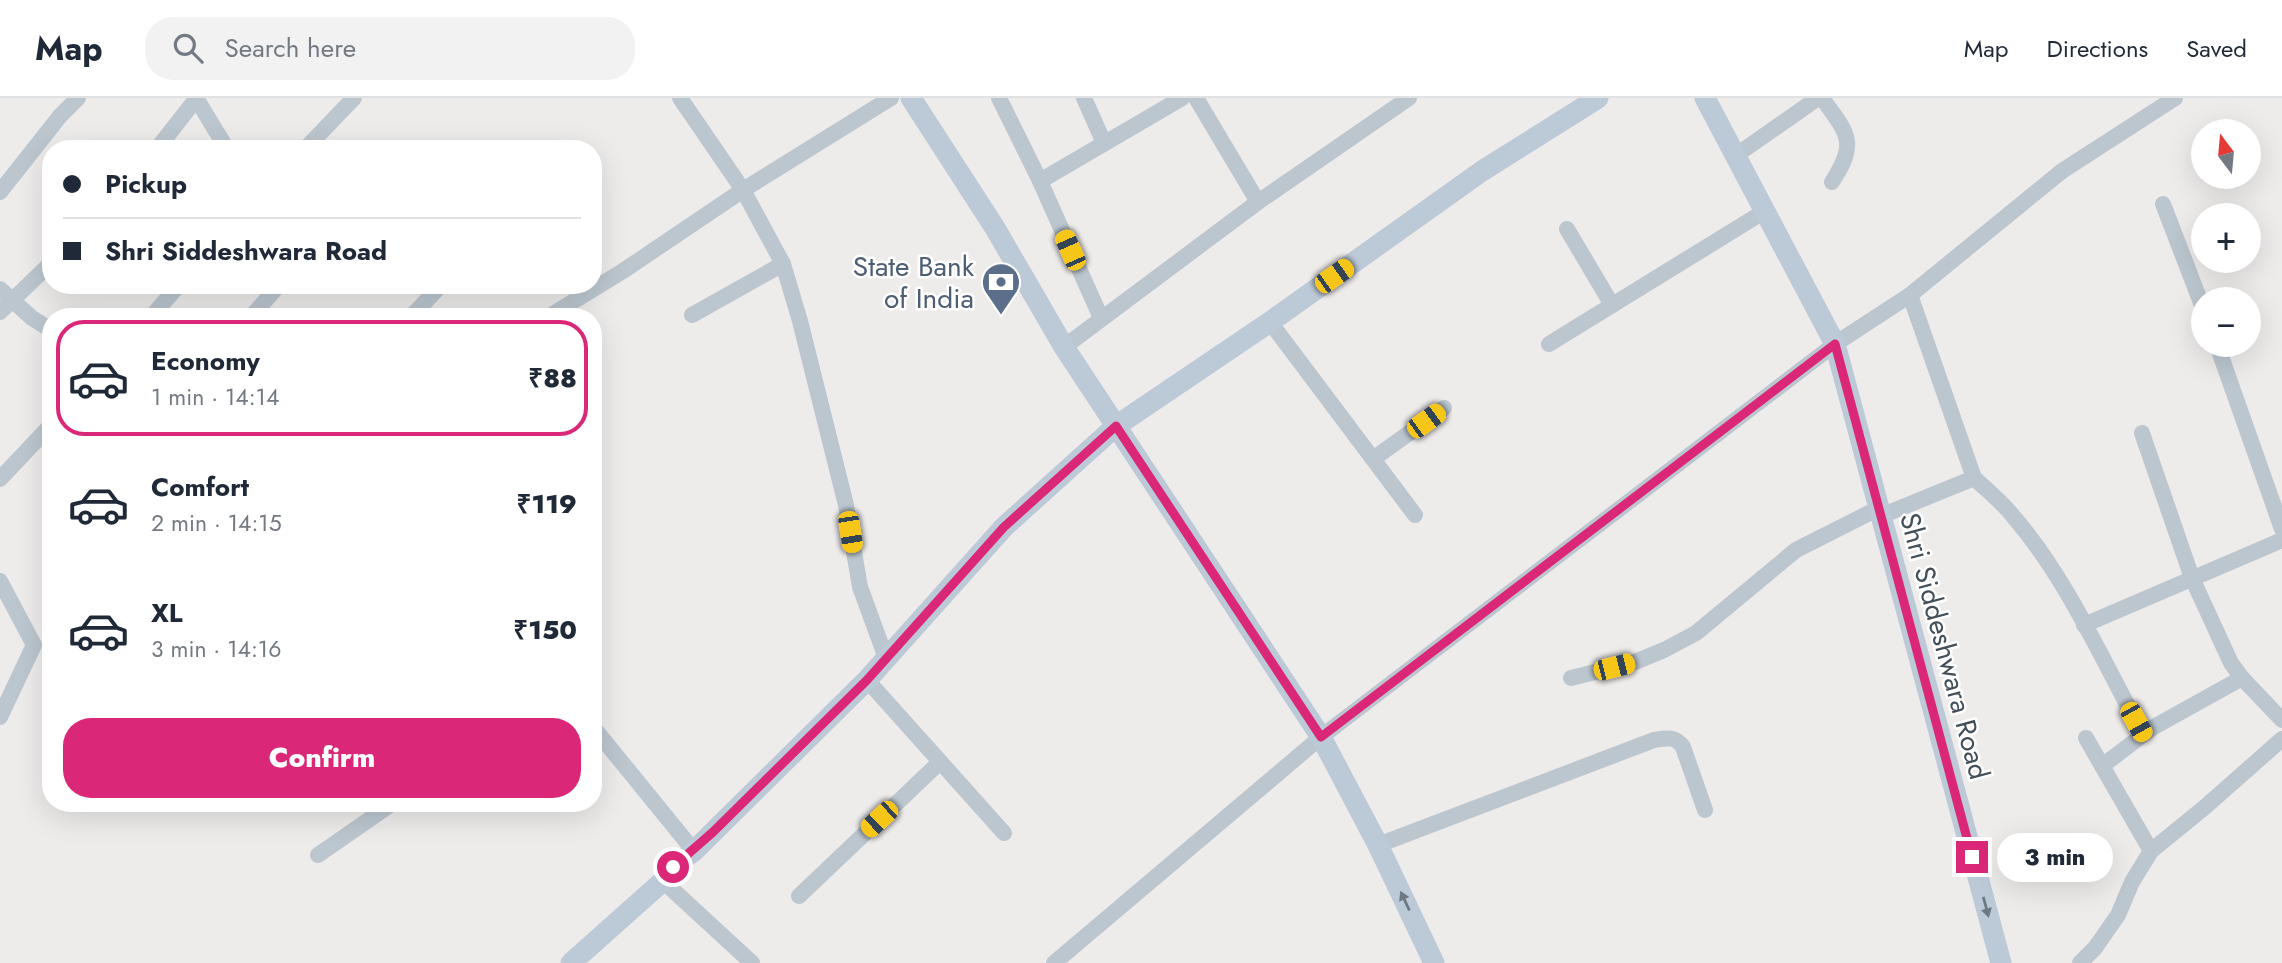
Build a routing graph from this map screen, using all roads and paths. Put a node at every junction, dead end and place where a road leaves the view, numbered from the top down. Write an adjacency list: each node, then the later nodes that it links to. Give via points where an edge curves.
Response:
1 (78, 98): 24 (street)
2 (680, 98): 23 (street)
3 (891, 98): 23 (street)
4 (911, 98): 52 (street, via 995,228)
5 (999, 98): 21 (street)
6 (1084, 98): 19 (street)
7 (1182, 98): 19 (street)
8 (1196, 98): 25 (street)
9 (1409, 98): 25 (street)
10 (1598, 98): 48 (street, via 1482,172)
11 (1705, 98): 20 (street, Shri Siddeshwara Road)
12 (1820, 98): 20 (street); 22 (street, via 1839,122 1849,148)
13 (2175, 98): 38 (street, via 2062,171)
14 (196, 99): 16 (street); 17 (street)
15 (345, 102): 18 (street)
16 (164, 140)
17 (221, 140)
18 (313, 140)
19 (1104, 143): 21 (street)
20 (1735, 156): 27 (street, Shri Siddeshwara Road)
21 (1040, 181): 47 (street)
22 (1832, 182)
23 (743, 190): 29 (street); 31 (street)
24 (0, 192)
25 (1258, 202): 47 (street)
26 (2163, 204): 32 (street)
27 (1765, 211): 40 (street); 51 (street, Shri Siddeshwara Road)
28 (1567, 229): 40 (street)
29 (782, 264): 46 (street); 68 (street, via 846,505 860,587)
30 (42, 272): 39 (street)
31 (602, 284)
32 (2195, 287)
33 (0, 289): 39 (street)
34 (171, 294): 41 (street)
35 (271, 294): 42 (street)
36 (433, 294): 43 (street)
37 (586, 294): 44 (street)
38 (1910, 295): 51 (street); 59 (street)
39 (14, 300): 45 (street); 49 (street)
40 (1612, 305): 50 (street)
41 (159, 308)
42 (259, 308)
43 (419, 308)
44 (563, 308)
45 (0, 312)
46 (692, 315)
47 (1101, 318): 52 (street)
48 (1270, 321): 55 (street); 58 (street)
49 (42, 323)
50 (1549, 344)
51 (1835, 344): 61 (street, Shri Siddeshwara Road); 75 (street)
52 (1064, 348): 55 (street)
53 (2221, 357): 63 (street)
54 (1444, 408): 58 (street)
55 (1116, 426): 68 (street, via 1004,527); 75 (street)
56 (2142, 433): 65 (street)
57 (42, 435): 60 (street)
58 (1373, 459): 62 (street)
59 (1974, 478): 61 (street); 67 (street, via 2012,514 2053,570)
60 (0, 479)
61 (1880, 512): 69 (street, via 1796,550 1696,633 1636,662); 94 (street, Shri Siddeshwara Road, one-way to 94)
62 (1415, 515)
63 (2282, 529)
64 (2282, 540): 65 (street)
65 (2192, 578): 67 (street); 70 (street)
66 (0, 581): 72 (street, via 34,645)
67 (2084, 625): 74 (street)
68 (886, 658): 71 (street)
69 (1571, 678)
70 (2242, 678): 73 (street); 74 (street)
71 (867, 680): 79 (street); 85 (street)
72 (0, 717)
73 (2282, 720)
74 (2143, 734): 80 (street)
75 (1321, 737): 84 (street); 92 (street)
76 (602, 738): 85 (street)
77 (2085, 738): 80 (street)
78 (2282, 739): 86 (street)
79 (940, 762): 83 (street); 89 (street)
80 (2102, 766): 86 (street)
81 (1705, 810): 84 (street, via 1683,747 1669,737)
82 (380, 812): 87 (street)
83 (1004, 833)
84 (1378, 845): 93 (street, one-way to 84)
85 (694, 851): 88 (street)
86 (2151, 851): 95 (street, via 2118,915)
87 (318, 855)
88 (663, 881): 90 (street); 91 (street)
89 (799, 895)
90 (571, 963)
91 (752, 963)
92 (1054, 963)
93 (1433, 963)
94 (2001, 963)
95 (2080, 963)

